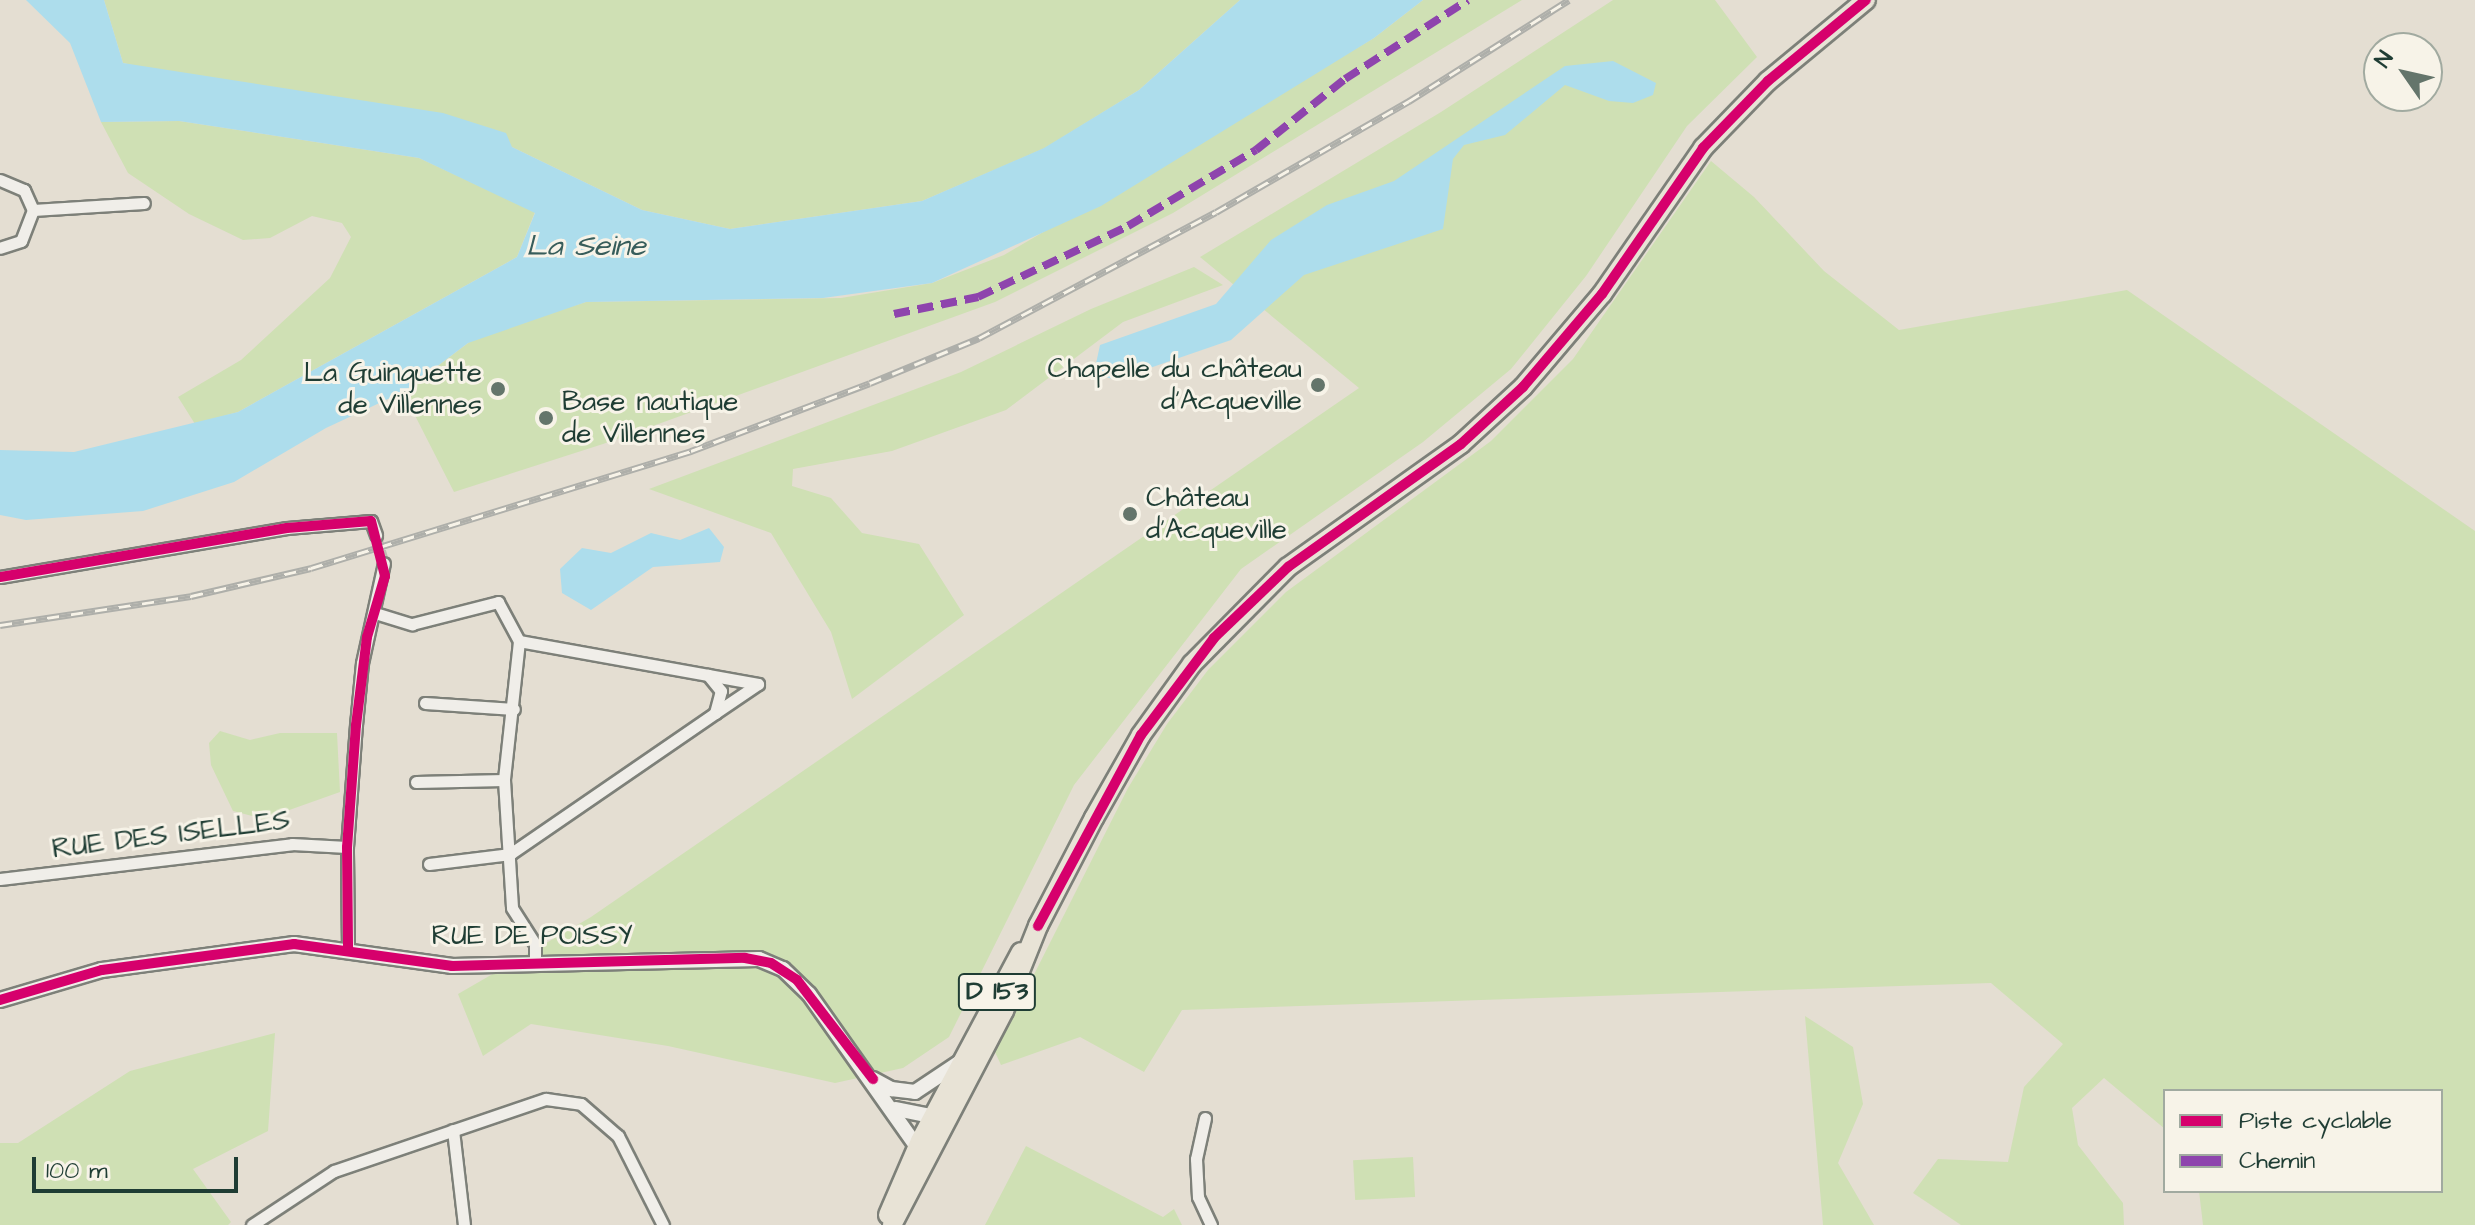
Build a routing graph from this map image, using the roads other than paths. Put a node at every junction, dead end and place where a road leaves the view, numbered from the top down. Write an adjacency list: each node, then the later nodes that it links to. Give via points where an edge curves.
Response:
1 (1866, 0): 21 (main road, D 153, via 1768,81 1703,148 1602,294 1523,387 1461,444 1288,567 1214,638 1141,735)
2 (0, 180): 4 (street, via 24,190)
3 (144, 203): 4 (street)
4 (33, 210): 5 (street, via 21,241)
5 (0, 248)
6 (376, 535): 8 (street, via 371,521 287,528)
7 (384, 563): 9 (street)
8 (0, 577)
9 (375, 613): 10 (street, via 412,624 498,602); 17 (street, via 362,663)
10 (519, 641): 11 (street); 13 (street)
11 (708, 675): 14 (street, via 721,691); 14 (street, via 758,684)
12 (425, 703): 13 (street)
13 (514, 709): 15 (street)
14 (715, 713): 18 (street)
15 (504, 780): 16 (street); 18 (street)
16 (416, 782)
17 (347, 847): 20 (street, RUE DES ISELLES, via 292,844); 22 (street)
18 (510, 854): 19 (street); 23 (street, via 512,908 535,944)
19 (429, 864)
20 (0, 879)
21 (1038, 926): 25 (main road, D 153); 29 (main road, D 153, via 1023,971 957,1103)
22 (348, 948): 23 (street, RUE DE POISSY, via 452,966); 24 (street, RUE DE POISSY, via 274,946 102,970)
23 (535, 964): 26 (street, RUE DE POISSY, via 723,958 771,963 809,994)
24 (0, 1000)
25 (961, 1062): 27 (street); 29 (main road, D 153)
26 (873, 1079): 27 (street, via 891,1089); 28 (street, RUE DE POISSY)
27 (915, 1092): 29 (street)
28 (892, 1107): 29 (street); 32 (street, RUE DE POISSY)
29 (941, 1118): 32 (main road, D 153); 37 (main road, D 153)
30 (1205, 1118): 38 (street, via 1197,1135 1198,1184)
31 (453, 1130): 33 (street, via 334,1171); 34 (street); 35 (street, via 546,1099 581,1104 618,1136)
32 (917, 1147): 36 (main road, D 153)
33 (252, 1225)
34 (464, 1225)
35 (663, 1225)
36 (884, 1225)
37 (892, 1225)
38 (1211, 1225)

